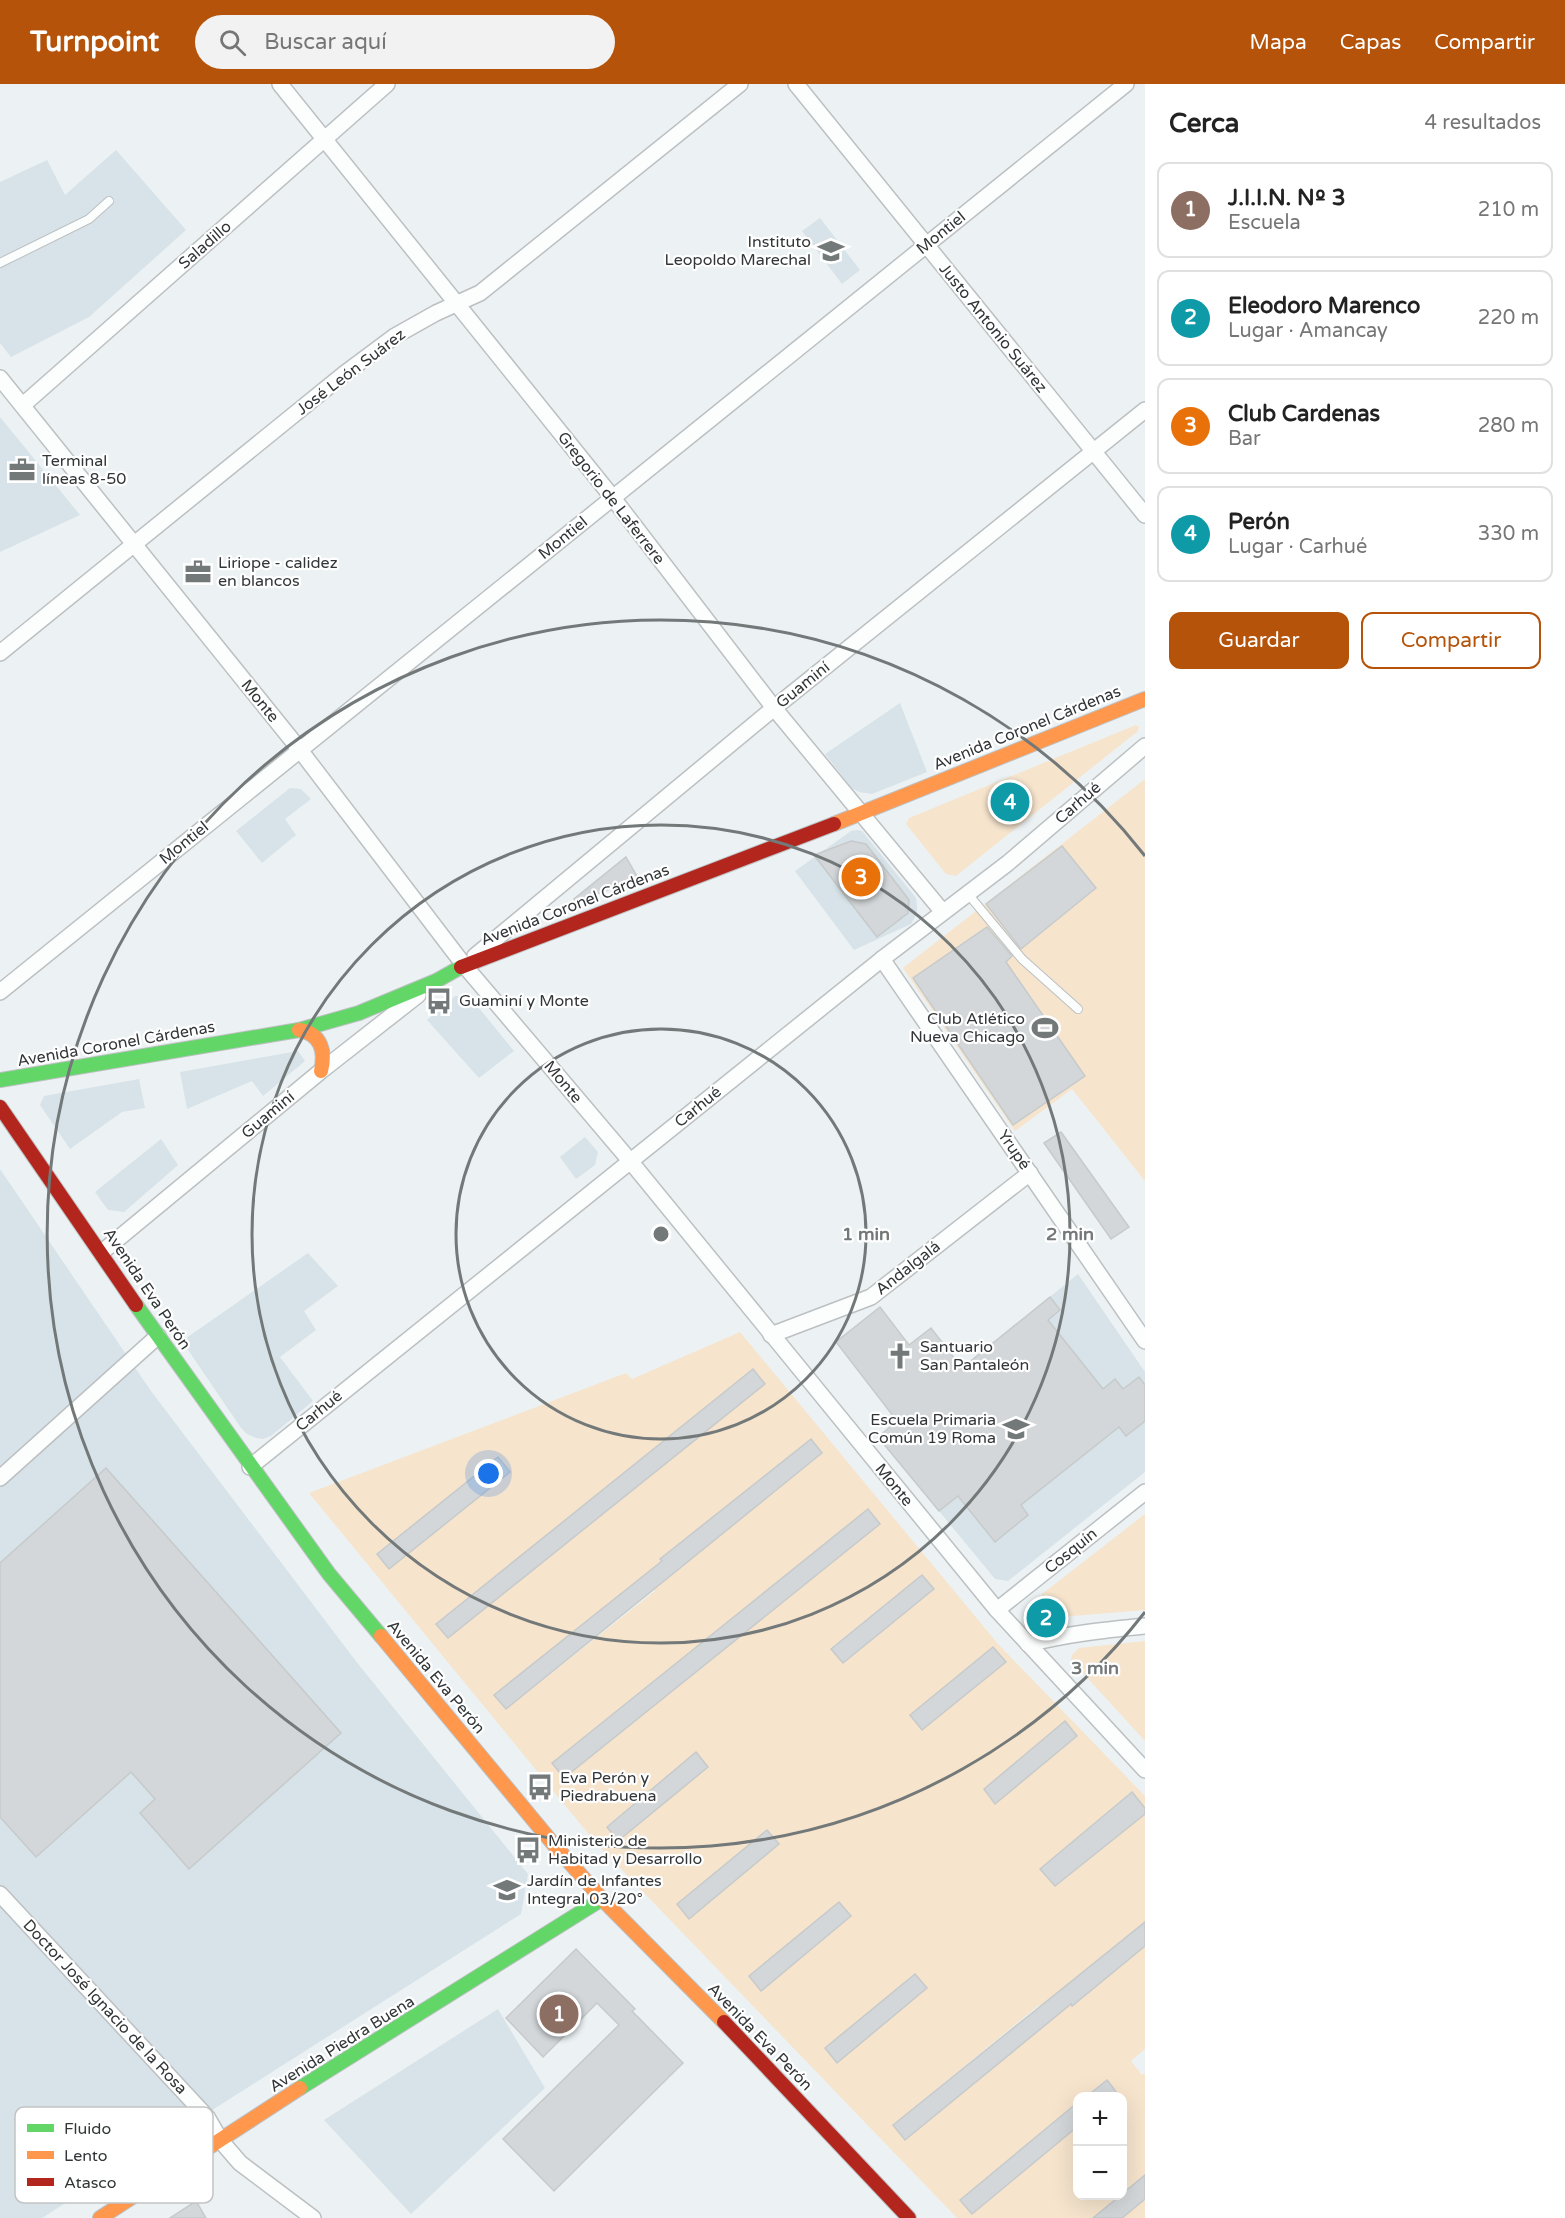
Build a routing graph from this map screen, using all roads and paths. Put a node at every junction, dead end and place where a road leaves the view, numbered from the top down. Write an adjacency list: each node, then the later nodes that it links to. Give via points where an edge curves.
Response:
1 (280, 84): 6 (street, Gregorio de Laferrere)
2 (387, 84): 6 (street, Saladillo)
3 (740, 84): 10 (street, José León Suárez, via 480,293)
4 (796, 84): 8 (street, Justo Antonio Suárez)
5 (1126, 84): 8 (street, Montiel)
6 (325, 139): 10 (street, Gregorio de Laferrere); 12 (street, Saladillo)
7 (109, 201): 9 (lane, via 89,219)
8 (926, 246): 14 (street, Justo Antonio Suárez); 15 (street, Montiel)
9 (0, 263)
10 (455, 304): 15 (street, Gregorio de Laferrere); 17 (street, José León Suárez, via 395,336)
11 (0, 378): 12 (street, Monte)
12 (23, 405): 17 (street, Monte)
13 (1145, 410): 14 (street, Guaminí)
14 (1093, 451): 16 (street, Justo Antonio Suárez); 20 (street, Guaminí)
15 (613, 498): 20 (street, Gregorio de Laferrere); 22 (street, Montiel)
16 (1145, 515)
17 (133, 544): 18 (street, José León Suárez); 22 (street, Monte)
18 (0, 653)
19 (1145, 699): 23 (main road, Avenida Coronel Cárdenas)
20 (774, 708): 23 (street, Gregorio de Laferrere); 27 (street, Guaminí)
21 (1145, 746): 24 (street, Carhué)
22 (300, 750): 27 (street, Monte); 29 (street, Montiel)
23 (861, 814): 25 (street, Gregorio de Laferrere); 27 (main road, Avenida Coronel Cárdenas)
24 (967, 893): 25 (street, Carhué); 30 (lane, via 1022,958)
25 (942, 912): 26 (street, Carhué)
26 (882, 959): 35 (street, Carhué); 36 (street, Yrupé)
27 (464, 965): 28 (main road, Avenida Coronel Cárdenas); 35 (street, Monte)
28 (436, 981): 31 (main road, Avenida Coronel Cárdenas, via 359,1013); 32 (street, Guaminí)
29 (0, 992)
30 (1078, 1010)
31 (299, 1030): 32 (main road, via 308,1030 318,1038 324,1063); 33 (main road, Avenida Coronel Cárdenas)
32 (321, 1071): 37 (street, Guaminí)
33 (0, 1080)
34 (0, 1107): 37 (main road, Avenida Eva Perón)
35 (631, 1162): 38 (street, Monte); 41 (street, Carhué)
36 (1030, 1173): 38 (street, Andalgalá, via 871,1297); 40 (street, Yrupé)
37 (102, 1252): 39 (main road, Avenida Eva Perón)
38 (771, 1335): 44 (street, Monte)
39 (158, 1336): 41 (main road, Avenida Eva Perón); 42 (street)
40 (1145, 1341)
41 (250, 1467): 49 (main road, Avenida Eva Perón, via 329,1574)
42 (0, 1478)
43 (1145, 1492): 44 (street, Cosquín)
44 (997, 1610): 46 (street, Monte)
45 (1145, 1626): 46 (street)
46 (1028, 1644): 47 (street, Monte)
47 (1145, 1770)
48 (0, 1894): 50 (street, Doctor José Ignacio de la Rosa)
49 (602, 1899): 52 (main road, Avenida Piedra Buena); 57 (main road, Avenida Eva Perón)
50 (198, 2107)
51 (213, 2127): 52 (street, Doctor José Ignacio de la Rosa)
52 (221, 2140): 53 (main road, Avenida Piedra Buena); 56 (street, Doctor José Ignacio de la Rosa, via 240,2163)
53 (213, 2145)
54 (123, 2203): 55 (main road, Avenida Piedra Buena)
55 (100, 2218)
56 (313, 2218)
57 (909, 2218)

